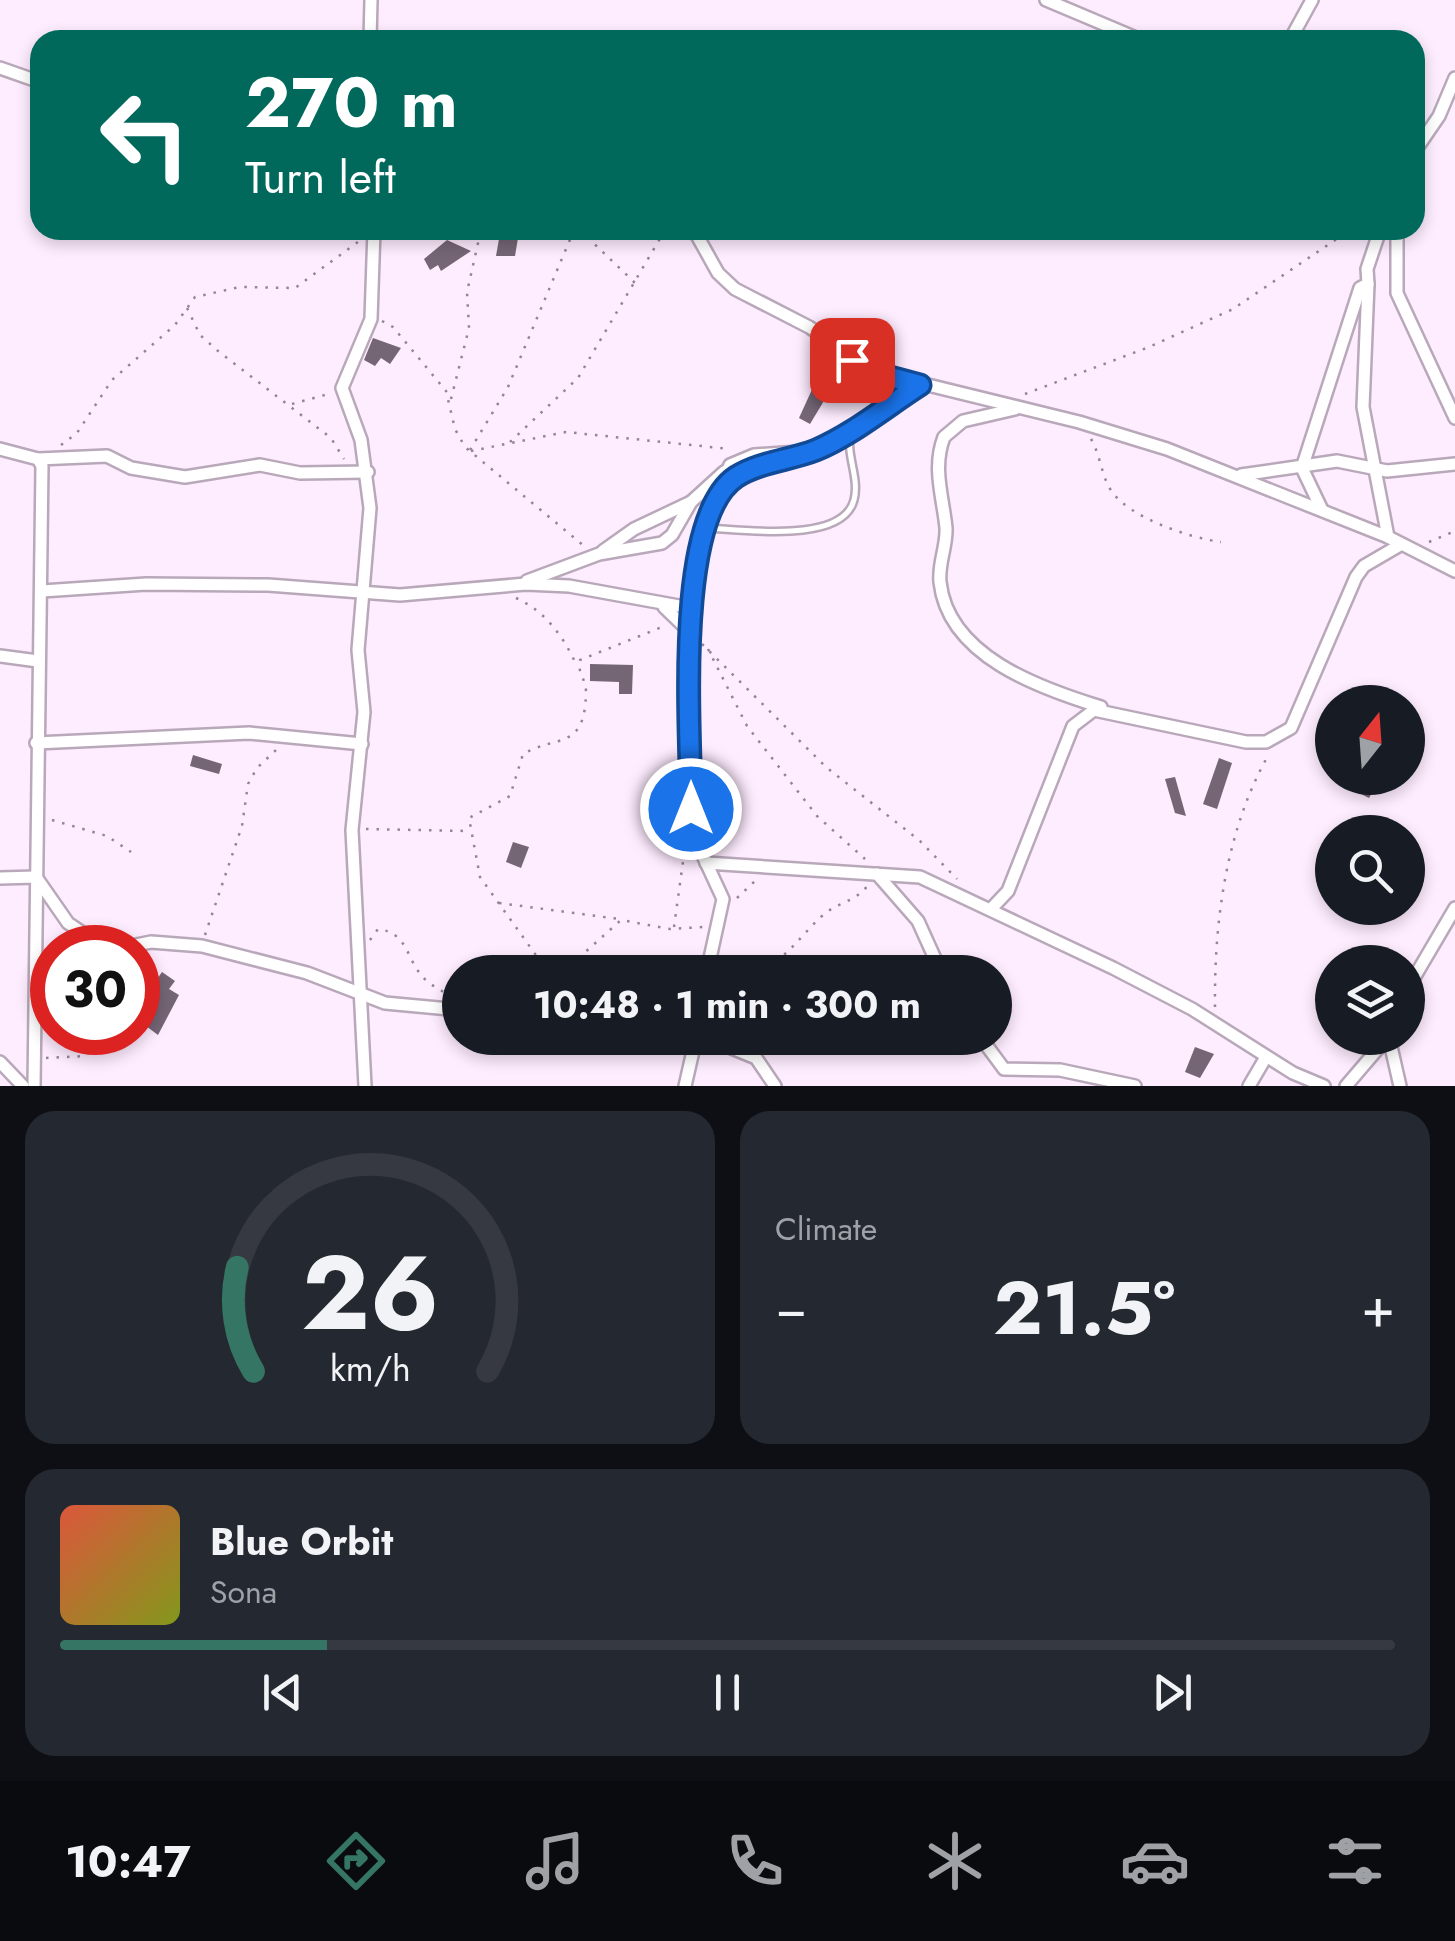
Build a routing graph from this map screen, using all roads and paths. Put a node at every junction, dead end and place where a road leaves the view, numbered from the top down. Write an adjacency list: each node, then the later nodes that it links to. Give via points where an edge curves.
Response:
1 (371, 0): 4 (street)
2 (1046, 0): 5 (street)
3 (1312, 0): 6 (street)
4 (373, 30)
5 (1117, 30)
6 (1296, 30)
7 (0, 68): 8 (street)
8 (30, 78)
9 (1455, 78): 10 (street)
10 (1425, 137)
11 (363, 240): 23 (path, via 295,288 235,288 195,297)
12 (374, 240): 24 (street)
13 (479, 240): 27 (path, via 467,292 470,328)
14 (570, 240): 36 (path, via 508,387)
15 (590, 240): 21 (path)
16 (660, 240): 21 (path)
17 (700, 240): 25 (street, via 734,289 879,374)
18 (1335, 240): 29 (path, via 1233,309)
19 (1376, 240): 22 (street)
20 (1397, 240): 31 (street, via 1398,293)
21 (636, 284): 34 (path, via 578,378)
22 (1368, 284): 41 (street, via 1363,407); 42 (street, via 1360,288)
23 (186, 306): 28 (path, via 209,343); 39 (path, via 175,325 112,380 77,433)
24 (371, 319): 26 (street); 27 (path, via 393,327)
25 (920, 385): 29 (street); 33 (street)
26 (342, 388): 28 (path); 44 (street)
27 (451, 401): 36 (path, via 454,430)
28 (288, 404): 43 (path, via 331,438)
29 (1000, 404): 30 (street)
30 (1020, 408): 32 (street); 69 (street, via 963,421 944,437 938,473 946,529 940,584 957,630 970,644 1019,674)
31 (1455, 418)
32 (1079, 422): 46 (street); 53 (path, via 1124,504 1188,537)
33 (851, 428): 37 (street); 50 (lane, via 854,502 841,521 803,530)
34 (509, 444): 36 (path); 38 (path, via 594,432)
35 (0, 449): 39 (street)
36 (470, 451): 55 (path)
37 (812, 452): 38 (street); 47 (street, via 737,476)
38 (754, 455): 45 (street)
39 (41, 458): 43 (street, via 107,456 184,477 260,465); 60 (street)
40 (1455, 464): 41 (street, via 1387,472)
41 (1372, 465): 42 (street, via 1338,461); 52 (street)
42 (1302, 468): 46 (street); 49 (street)
43 (349, 470): 44 (street)
44 (368, 472): 59 (street)
45 (724, 472): 47 (street); 48 (street)
46 (1237, 476): 49 (street)
47 (719, 492): 50 (street)
48 (691, 502): 55 (street); 55 (street, via 662,543)
49 (1322, 510): 52 (street)
50 (703, 528): 62 (street)
51 (1455, 531): 54 (path)
52 (1388, 536): 54 (street)
53 (1221, 542)
54 (1407, 548): 56 (street); 70 (street, via 1364,566 1356,577 1290,728)
55 (598, 554): 57 (street)
56 (1455, 571)
57 (519, 584): 58 (street); 61 (street, via 569,586)
58 (492, 588): 59 (street, via 400,595); 68 (path, via 536,610 565,638)
59 (365, 590): 60 (street, via 146,584); 73 (street, via 358,650)
60 (42, 591): 67 (street)
61 (664, 607): 62 (street); 63 (street)
62 (690, 608): 64 (street)
63 (676, 620): 64 (street); 68 (path, via 598,650)
64 (691, 633): 65 (path); 77 (street)
65 (708, 649): 81 (path, via 747,726 817,816); 84 (path, via 826,768 920,841)
66 (0, 656): 67 (street)
67 (38, 661): 72 (street)
68 (578, 667): 76 (path, via 586,690 576,730 564,742 523,754 510,796 473,812)
69 (1110, 710): 70 (street, via 1246,742); 87 (street, via 1090,710 1073,726 1008,892)
70 (1280, 736): 105 (path, via 1251,786 1222,892)
71 (290, 737): 72 (street); 73 (street); 94 (path, via 252,775)
72 (36, 743): 74 (street)
73 (362, 744): 75 (street)
74 (35, 806): 78 (path, via 44,816 107,836); 82 (street)
75 (352, 830): 76 (path); 100 (street)
76 (469, 831): 85 (path, via 480,876)
77 (692, 832): 79 (street); 92 (path)
78 (131, 852)
79 (706, 863): 80 (street); 89 (street, via 723,899)
80 (779, 866): 81 (street); 89 (path, via 757,879)
81 (876, 874): 87 (street, via 920,877); 98 (path, via 859,896 826,912); 99 (street, via 918,921)
82 (36, 876): 83 (street); 90 (street); 91 (street)
83 (0, 878)
84 (960, 882)
85 (499, 903): 88 (path); 95 (path)
86 (1455, 908): 101 (street)
87 (991, 909): 105 (street)
88 (621, 920): 92 (path); 96 (path)
89 (721, 920): 92 (path); 97 (street)
90 (36, 925)
91 (71, 925)
92 (674, 928)
93 (160, 943): 94 (street)
94 (202, 946): 103 (street, via 307,972)
95 (536, 955)
96 (582, 955)
97 (712, 955)
98 (788, 955)
99 (933, 955)
100 (355, 956): 102 (path, via 378,929 387,930 408,946 420,975); 103 (street)
101 (1425, 959)
102 (442, 990)
103 (358, 994): 104 (street); 119 (street)
104 (442, 1009)
105 (1215, 1024): 113 (street)
106 (34, 1055): 114 (street)
107 (86, 1055): 114 (path)
108 (689, 1055): 120 (street)
109 (749, 1055): 121 (street)
110 (994, 1055): 116 (street, via 1004,1069)
111 (1373, 1055): 126 (street)
112 (1392, 1055): 127 (street)
113 (1266, 1057): 124 (street); 125 (street)
114 (34, 1058): 118 (street)
115 (0, 1062): 117 (street)
116 (1040, 1071): 122 (street); 123 (street)
117 (24, 1086)
118 (34, 1086)
119 (365, 1086)
120 (685, 1086)
121 (775, 1086)
122 (1032, 1086)
123 (1135, 1086)
124 (1250, 1086)
125 (1324, 1086)
126 (1346, 1086)
127 (1400, 1086)

